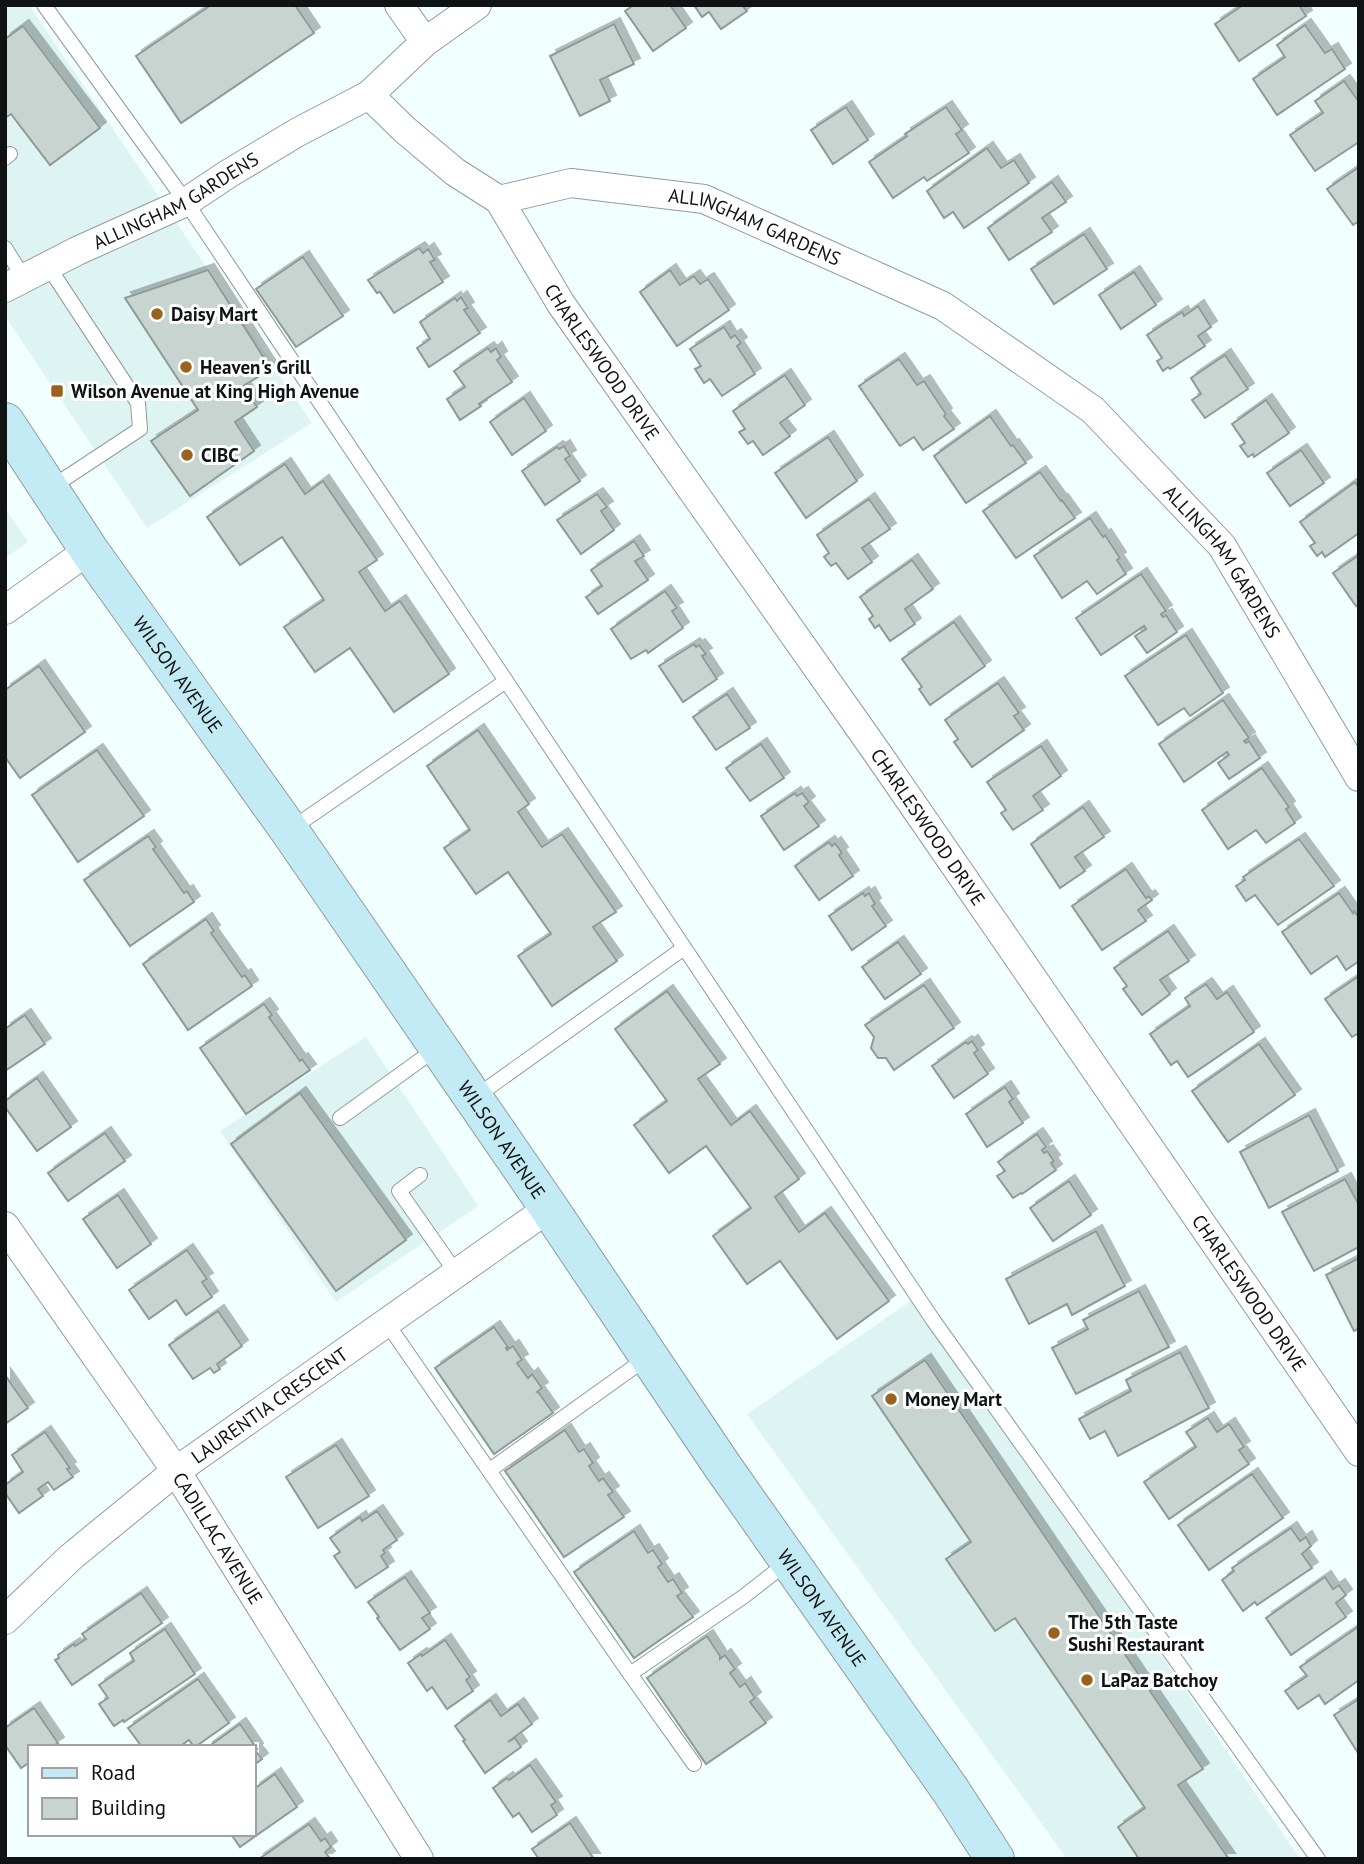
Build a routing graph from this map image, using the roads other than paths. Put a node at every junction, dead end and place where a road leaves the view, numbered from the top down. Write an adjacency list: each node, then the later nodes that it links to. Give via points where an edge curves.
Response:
1 (44, 5): 7 (lane)
2 (399, 5): 4 (street)
3 (477, 5): 4 (street, ALLINGHAM GARDENS)
4 (425, 42): 5 (street, ALLINGHAM GARDENS)
5 (369, 95): 6 (street, via 454,172); 7 (street, ALLINGHAM GARDENS, via 298,132)
6 (499, 200): 15 (street, ALLINGHAM GARDENS, via 571,183 705,199 943,306 1093,410 1222,546); 27 (street, CHARLESWOOD DRIVE, via 561,304)
7 (186, 202): 9 (street, ALLINGHAM GARDENS); 14 (lane)
8 (5, 248): 9 (lane)
9 (26, 277): 11 (lane, via 138,403 140,429)
10 (5, 422): 11 (main road, WILSON AVENUE)
11 (49, 489): 12 (main road, WILSON AVENUE)
12 (89, 550): 13 (street); 16 (main road, WILSON AVENUE)
13 (5, 610)
14 (506, 681): 16 (lane); 17 (lane)
15 (1359, 777)
16 (289, 831): 18 (main road, WILSON AVENUE)
17 (684, 948): 19 (lane); 36 (lane, via 933,1320)
18 (438, 1047): 19 (main road, WILSON AVENUE); 20 (lane)
19 (474, 1099): 22 (main road, WILSON AVENUE)
20 (340, 1118)
21 (419, 1175): 24 (lane, via 399,1191)
22 (549, 1208): 24 (street, LAURENTIA CRESCENT); 26 (main road, WILSON AVENUE)
23 (5, 1226): 29 (street, CADILLAC AVENUE)
24 (457, 1274): 25 (street, LAURENTIA CRESCENT)
25 (386, 1322): 28 (lane); 29 (street, LAURENTIA CRESCENT)
26 (649, 1356): 28 (lane); 30 (main road, WILSON AVENUE)
27 (1359, 1452)
28 (490, 1470): 32 (lane)
29 (176, 1471): 31 (street, LAURENTIA CRESCENT, via 71,1557); 34 (street, CADILLAC AVENUE)
30 (789, 1561): 32 (lane); 35 (main road, WILSON AVENUE)
31 (5, 1620)
32 (630, 1674): 33 (lane)
33 (694, 1764)
34 (419, 1859)
35 (995, 1859)
36 (1318, 1859)

